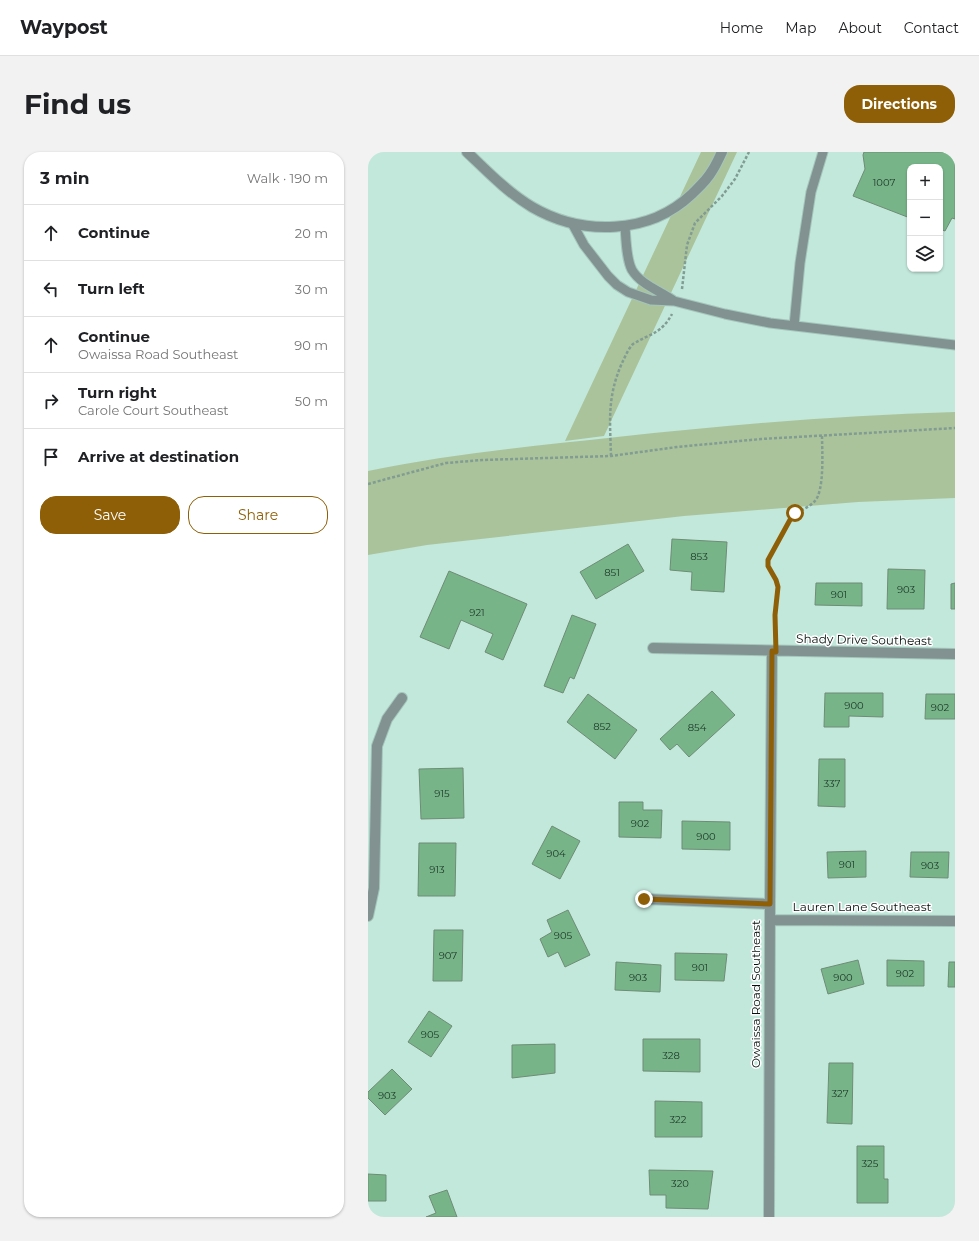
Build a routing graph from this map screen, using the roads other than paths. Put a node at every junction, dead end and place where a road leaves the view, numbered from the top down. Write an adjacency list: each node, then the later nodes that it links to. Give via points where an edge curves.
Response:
1 (467, 152): 4 (street, via 504,187 531,206)
2 (722, 152): 5 (street, via 709,175 684,202 662,215)
3 (823, 152): 7 (lane, via 811,192)
4 (572, 223): 5 (street, via 598,228); 6 (lane, via 591,254 617,285 651,300)
5 (624, 226): 6 (lane, via 631,269 639,278)
6 (674, 301): 7 (lane, via 725,314)
7 (794, 326): 8 (lane)
8 (955, 345)
9 (653, 648): 10 (street, Shady Drive Southeast)
10 (774, 651): 11 (street, Shady Drive Southeast); 14 (street, Owaissa Road Southeast)
11 (955, 654)
12 (402, 698): 15 (street, via 387,720 377,746 374,888)
13 (644, 899): 14 (street)
14 (770, 904): 16 (street, Owaissa Road Southeast)
15 (368, 916)
16 (770, 920): 17 (street, Lauren Lane Southeast); 18 (street, Owaissa Road Southeast)
17 (955, 921)
18 (769, 1217)

